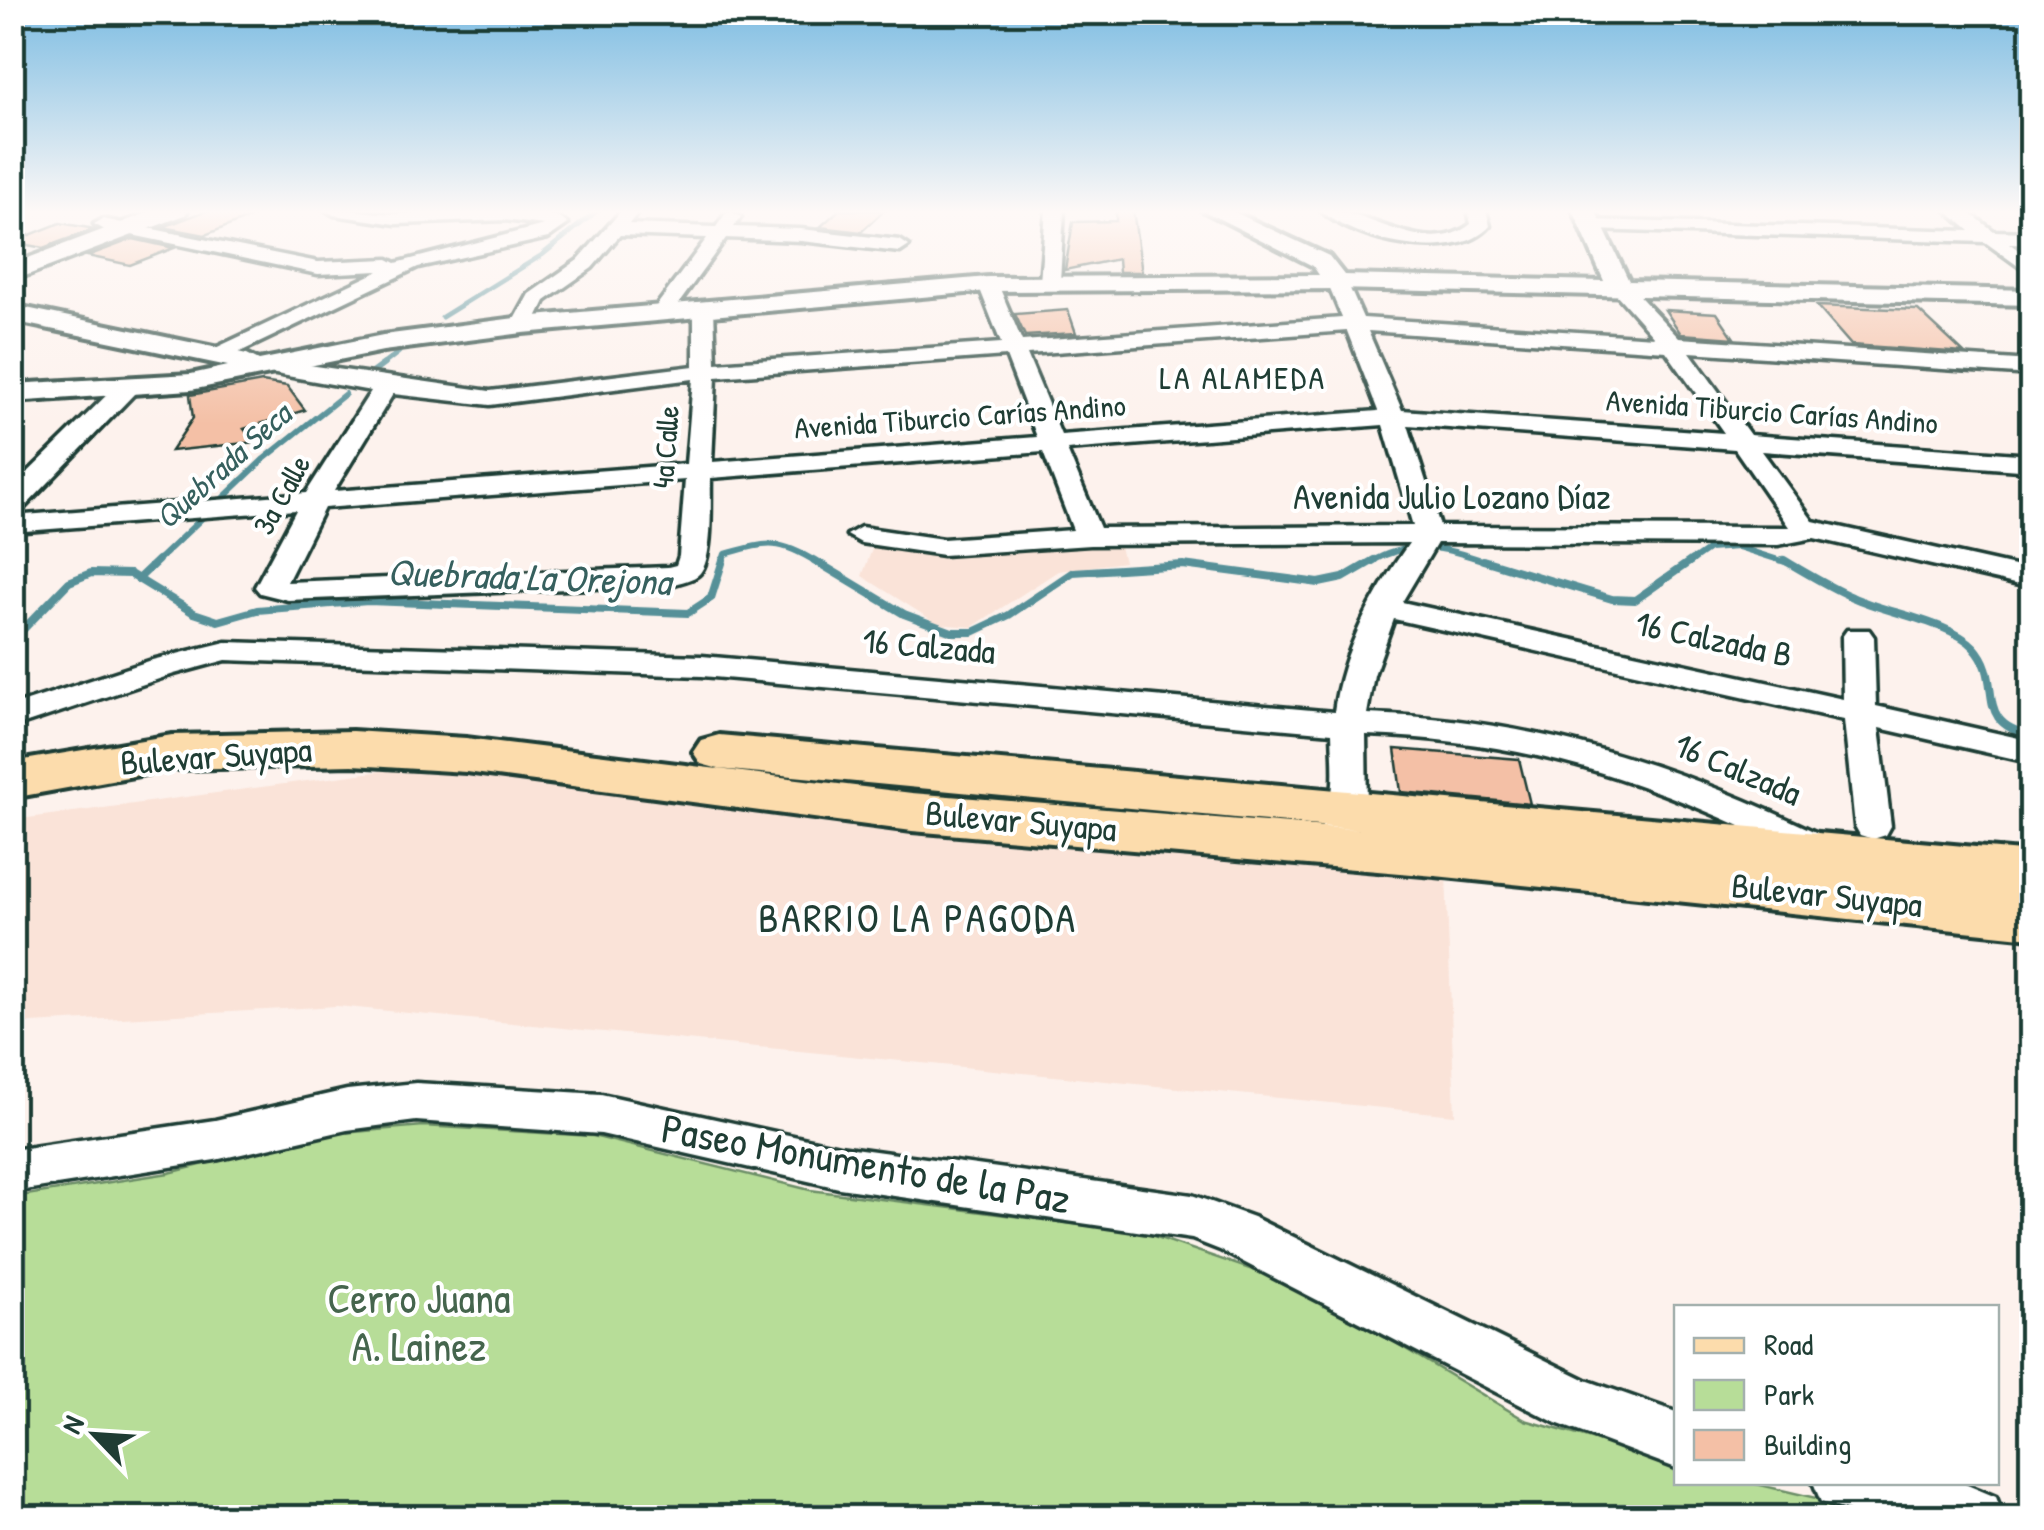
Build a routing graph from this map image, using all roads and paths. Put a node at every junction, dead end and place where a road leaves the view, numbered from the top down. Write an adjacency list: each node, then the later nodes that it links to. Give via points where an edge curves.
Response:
1 (320, 281): 14 (street)
2 (373, 281): 14 (street)
3 (560, 281): 16 (street, via 536,298)
4 (685, 281): 13 (street)
5 (1617, 281): 9 (street)
6 (1050, 282): 7 (street); 8 (street)
7 (1337, 282): 9 (street); 15 (street)
8 (988, 284): 11 (street); 18 (street)
9 (1619, 286): 10 (street); 17 (street)
10 (2026, 294)
11 (704, 310): 13 (street); 22 (street, 4a Calle)
12 (14, 312): 19 (street)
13 (662, 313): 16 (street)
14 (304, 314): 19 (street)
15 (1354, 324): 17 (street); 18 (street); 28 (street)
16 (524, 325): 20 (street)
17 (1673, 345): 21 (street); 29 (street)
18 (1015, 348): 22 (street); 30 (street)
19 (217, 356): 20 (street)
20 (267, 366): 23 (street); 24 (street)
21 (2032, 368)
22 (705, 371): 26 (street); 32 (street, 4a Calle)
23 (386, 386): 26 (street); 27 (street, 3a Calle)
24 (127, 388): 25 (street); 34 (street)
25 (12, 393)
26 (490, 398): 27 (street)
27 (366, 417): 33 (street, 3a Calle)
28 (1393, 417): 29 (street, Avenida Tiburcio Carías Andino); 30 (street, Avenida Tiburcio Carías Andino); 39 (street)
29 (1740, 442): 31 (street, Avenida Tiburcio Carías Andino); 36 (street)
30 (1053, 443): 32 (street, Avenida Tiburcio Carías Andino); 38 (street)
31 (2032, 463)
32 (696, 470): 33 (street, Avenida Tiburcio Carías Andino); 41 (street, 4a Calle, via 693,556 688,570 670,576 288,591)
33 (315, 500): 35 (street, Avenida Tiburcio Carías Andino); 41 (street, 3a Calle)
34 (12, 504)
35 (12, 524)
36 (1803, 527): 39 (street, Avenida Julio Lozano Díaz, via 1803,533 1778,537); 40 (street, Avenida Julio Lozano Díaz)
37 (861, 535): 38 (street, Avenida Julio Lozano Díaz, via 943,548)
38 (1090, 537): 39 (street, Avenida Julio Lozano Díaz)
39 (1423, 543): 42 (street)
40 (2032, 579)
41 (270, 586)
42 (1387, 608): 44 (street, 16 Calzada B); 46 (street, via 1362,656)
43 (1858, 637): 44 (street)
44 (1860, 712): 47 (street, 16 Calzada B); 51 (street)
45 (12, 718): 46 (street, 16 Calzada, via 226,651 702,666)
46 (1349, 724): 50 (street); 53 (street, 16 Calzada, via 1456,729 1615,762 1690,788)
47 (2024, 750)
48 (12, 752): 50 (main road, Bulevar Suyapa, via 204,724 454,727)
49 (12, 780): 52 (main road, Bulevar Suyapa, via 172,752 395,750 912,812)
50 (1350, 810): 52 (street, via 1343,828 1328,838); 53 (main road, Bulevar Suyapa); 54 (street, via 1362,829)
51 (1872, 826)
52 (1288, 842): 54 (main road, Bulevar Suyapa)
53 (1827, 853): 55 (main road, Bulevar Suyapa)
54 (1404, 854): 56 (main road, Bulevar Suyapa)
55 (2032, 872)
56 (2032, 916)
57 (12, 1172): 58 (street, Paseo Monumento de la Paz, via 416,1102 600,1114 839,1166 1192,1217 1575,1404)
58 (1674, 1439)
59 (1854, 1485): 60 (street)
60 (1974, 1518)

